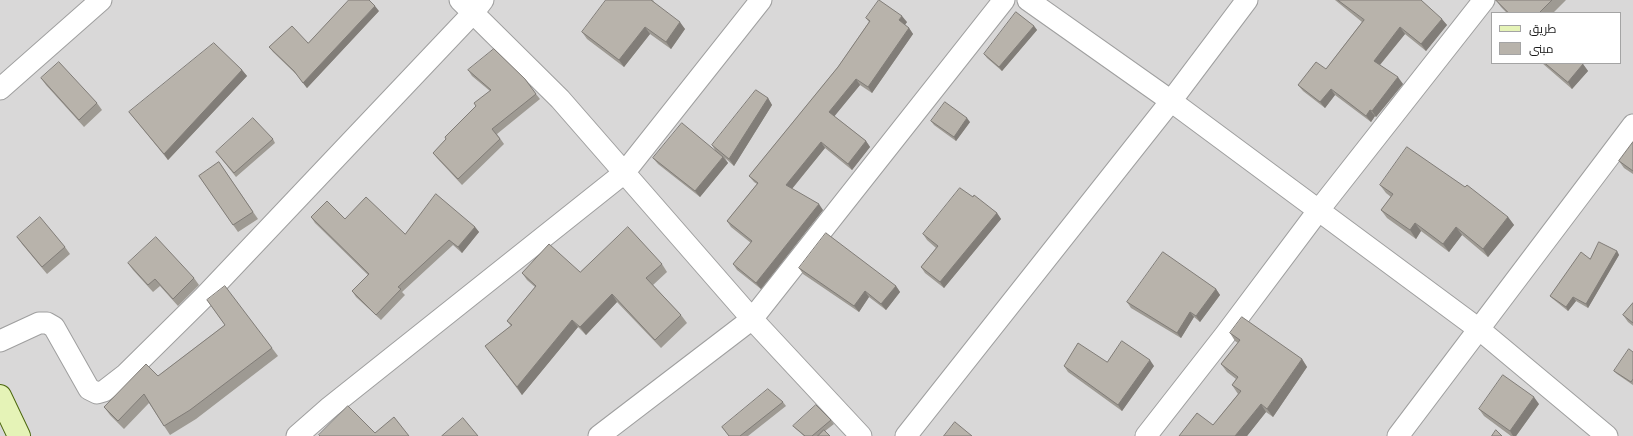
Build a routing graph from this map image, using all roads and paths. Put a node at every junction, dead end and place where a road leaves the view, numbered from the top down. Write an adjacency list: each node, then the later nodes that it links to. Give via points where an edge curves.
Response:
1 (101, 0): 8 (street)
2 (761, 0): 11 (street)
3 (1004, 0): 13 (street)
4 (1028, 0): 9 (street)
5 (1246, 0): 9 (street)
6 (1484, 0): 12 (street)
7 (472, 4): 11 (street); 15 (street, via 204,298 126,374 104,391 97,393 89,389 54,327 47,323 39,323)
8 (0, 89)
9 (1170, 101): 12 (street); 21 (street)
10 (1633, 125): 14 (street)
11 (624, 172): 13 (street); 18 (street, via 330,406)
12 (1318, 211): 14 (street); 22 (street, via 1225,336)
13 (752, 319): 19 (street); 20 (street)
14 (1480, 330): 23 (street); 24 (street)
15 (0, 341)
16 (0, 396): 17 (main road)
17 (19, 436)
18 (297, 436)
19 (599, 436)
20 (861, 436)
21 (906, 436)
22 (1146, 436)
23 (1398, 436)
24 (1607, 436)

